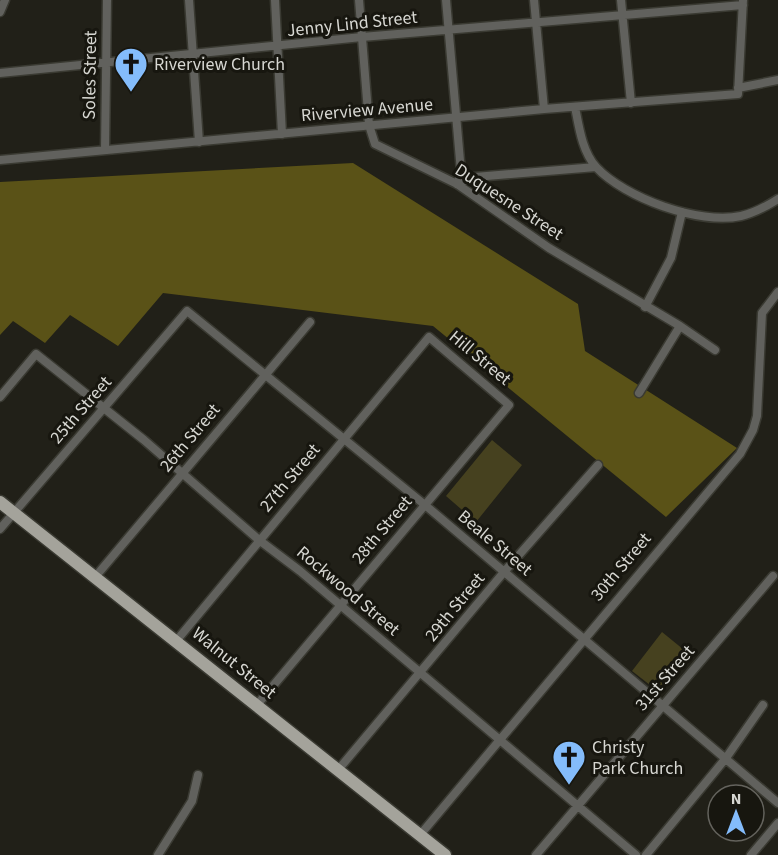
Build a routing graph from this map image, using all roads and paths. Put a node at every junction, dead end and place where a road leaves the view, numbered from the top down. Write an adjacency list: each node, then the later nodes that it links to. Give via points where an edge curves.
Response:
1 (5, 0): 11 (street)
2 (107, 0): 18 (street, Soles Street)
3 (189, 0): 17 (street)
4 (275, 0): 16 (street)
5 (359, 0): 15 (street, Duquesne Street)
6 (446, 0): 14 (street)
7 (534, 0): 13 (street)
8 (621, 0): 12 (street)
9 (743, 2): 10 (street, Jenny Lind Street); 21 (street)
10 (707, 4): 12 (street, Jenny Lind Street)
11 (0, 12)
12 (622, 15): 13 (street, Jenny Lind Street); 22 (street)
13 (536, 23): 14 (street, Jenny Lind Street); 24 (street)
14 (449, 31): 15 (street, Jenny Lind Street); 25 (street)
15 (362, 38): 16 (street, Jenny Lind Street); 26 (street, Duquesne Street)
16 (279, 48): 17 (street, Jenny Lind Street); 27 (street)
17 (194, 54): 18 (street, Jenny Lind Street); 28 (street)
18 (108, 62): 19 (street, Jenny Lind Street); 29 (street, Soles Street)
19 (0, 73)
20 (778, 80): 21 (street, Riverview Avenue)
21 (738, 91): 22 (street, Riverview Avenue)
22 (631, 103): 23 (street, Riverview Avenue)
23 (576, 107): 24 (street, Riverview Avenue); 31 (street, via 580,136)
24 (544, 109): 25 (street, Riverview Avenue)
25 (458, 118): 26 (street, Riverview Avenue); 32 (street, via 461,172)
26 (369, 125): 27 (street, Riverview Avenue); 32 (street, Duquesne Street, via 372,139 381,149)
27 (282, 134): 28 (street, Riverview Avenue)
28 (199, 142): 29 (street, Riverview Avenue)
29 (105, 150): 30 (street, Riverview Avenue)
30 (0, 160)
31 (596, 167): 32 (street, via 475,177); 34 (street, via 639,196)
32 (457, 184): 36 (street, Duquesne Street, via 549,248)
33 (778, 199): 34 (street, via 741,216)
34 (682, 212): 36 (street, via 671,258)
35 (778, 292): 59 (street, 30th Street, via 762,314 757,416 740,454)
36 (645, 307): 39 (street, Duquesne Street)
37 (187, 311): 42 (street, Beale Street); 46 (street, 25th Street)
38 (310, 322): 42 (street, 26th Street)
39 (680, 326): 41 (street, Duquesne Street); 43 (street)
40 (429, 337): 45 (street, Hill Street); 47 (street, 27th Street)
41 (715, 350)
42 (266, 374): 47 (street, Beale Street); 49 (street, 26th Street)
43 (639, 393)
44 (0, 397): 46 (street, Rockwood Street, via 36,354)
45 (509, 405): 51 (street, 28th Street)
46 (104, 409): 49 (street, Rockwood Street); 52 (street, 25th Street)
47 (344, 439): 51 (street, Beale Street); 54 (street, 27th Street)
48 (598, 465): 55 (street, 29th Street)
49 (183, 472): 54 (street, Rockwood Street); 56 (street, 26th Street)
50 (0, 502): 52 (main road, Walnut Street)
51 (425, 505): 55 (street, Beale Street); 58 (street, 28th Street)
52 (15, 512): 53 (street, 25th Street); 56 (main road, Walnut Street)
53 (0, 530)
54 (259, 540): 58 (street, Rockwood Street); 60 (street, 27th Street)
55 (504, 572): 59 (street, Beale Street); 61 (street, 29th Street)
56 (96, 576): 60 (main road, Walnut Street)
57 (773, 576): 64 (street, 31st Street)
58 (341, 606): 61 (street, Rockwood Street); 62 (street, 28th Street)
59 (583, 638): 64 (street, Beale Street); 65 (street, 30th Street)
60 (177, 640): 62 (main road, Walnut Street)
61 (421, 674): 65 (street, Rockwood Street); 67 (street, 29th Street)
62 (257, 705): 67 (main road, Walnut Street)
63 (762, 705): 66 (street)
64 (663, 706): 66 (street, Beale Street); 70 (street, 31st Street)
65 (500, 739): 70 (street, Rockwood Street); 72 (street, 30th Street)
66 (726, 758): 69 (street, Beale Street); 77 (street)
67 (338, 770): 72 (main road, Walnut Street)
68 (198, 775): 73 (street, via 192,801)
69 (778, 803)
70 (576, 807): 75 (street, 31st Street); 76 (street, Rockwood Street)
71 (778, 823): 78 (street)
72 (420, 836): 74 (main road, Walnut Street)
73 (158, 855)
74 (445, 855)
75 (536, 855)
76 (636, 855)
77 (646, 855)
78 (751, 855)

